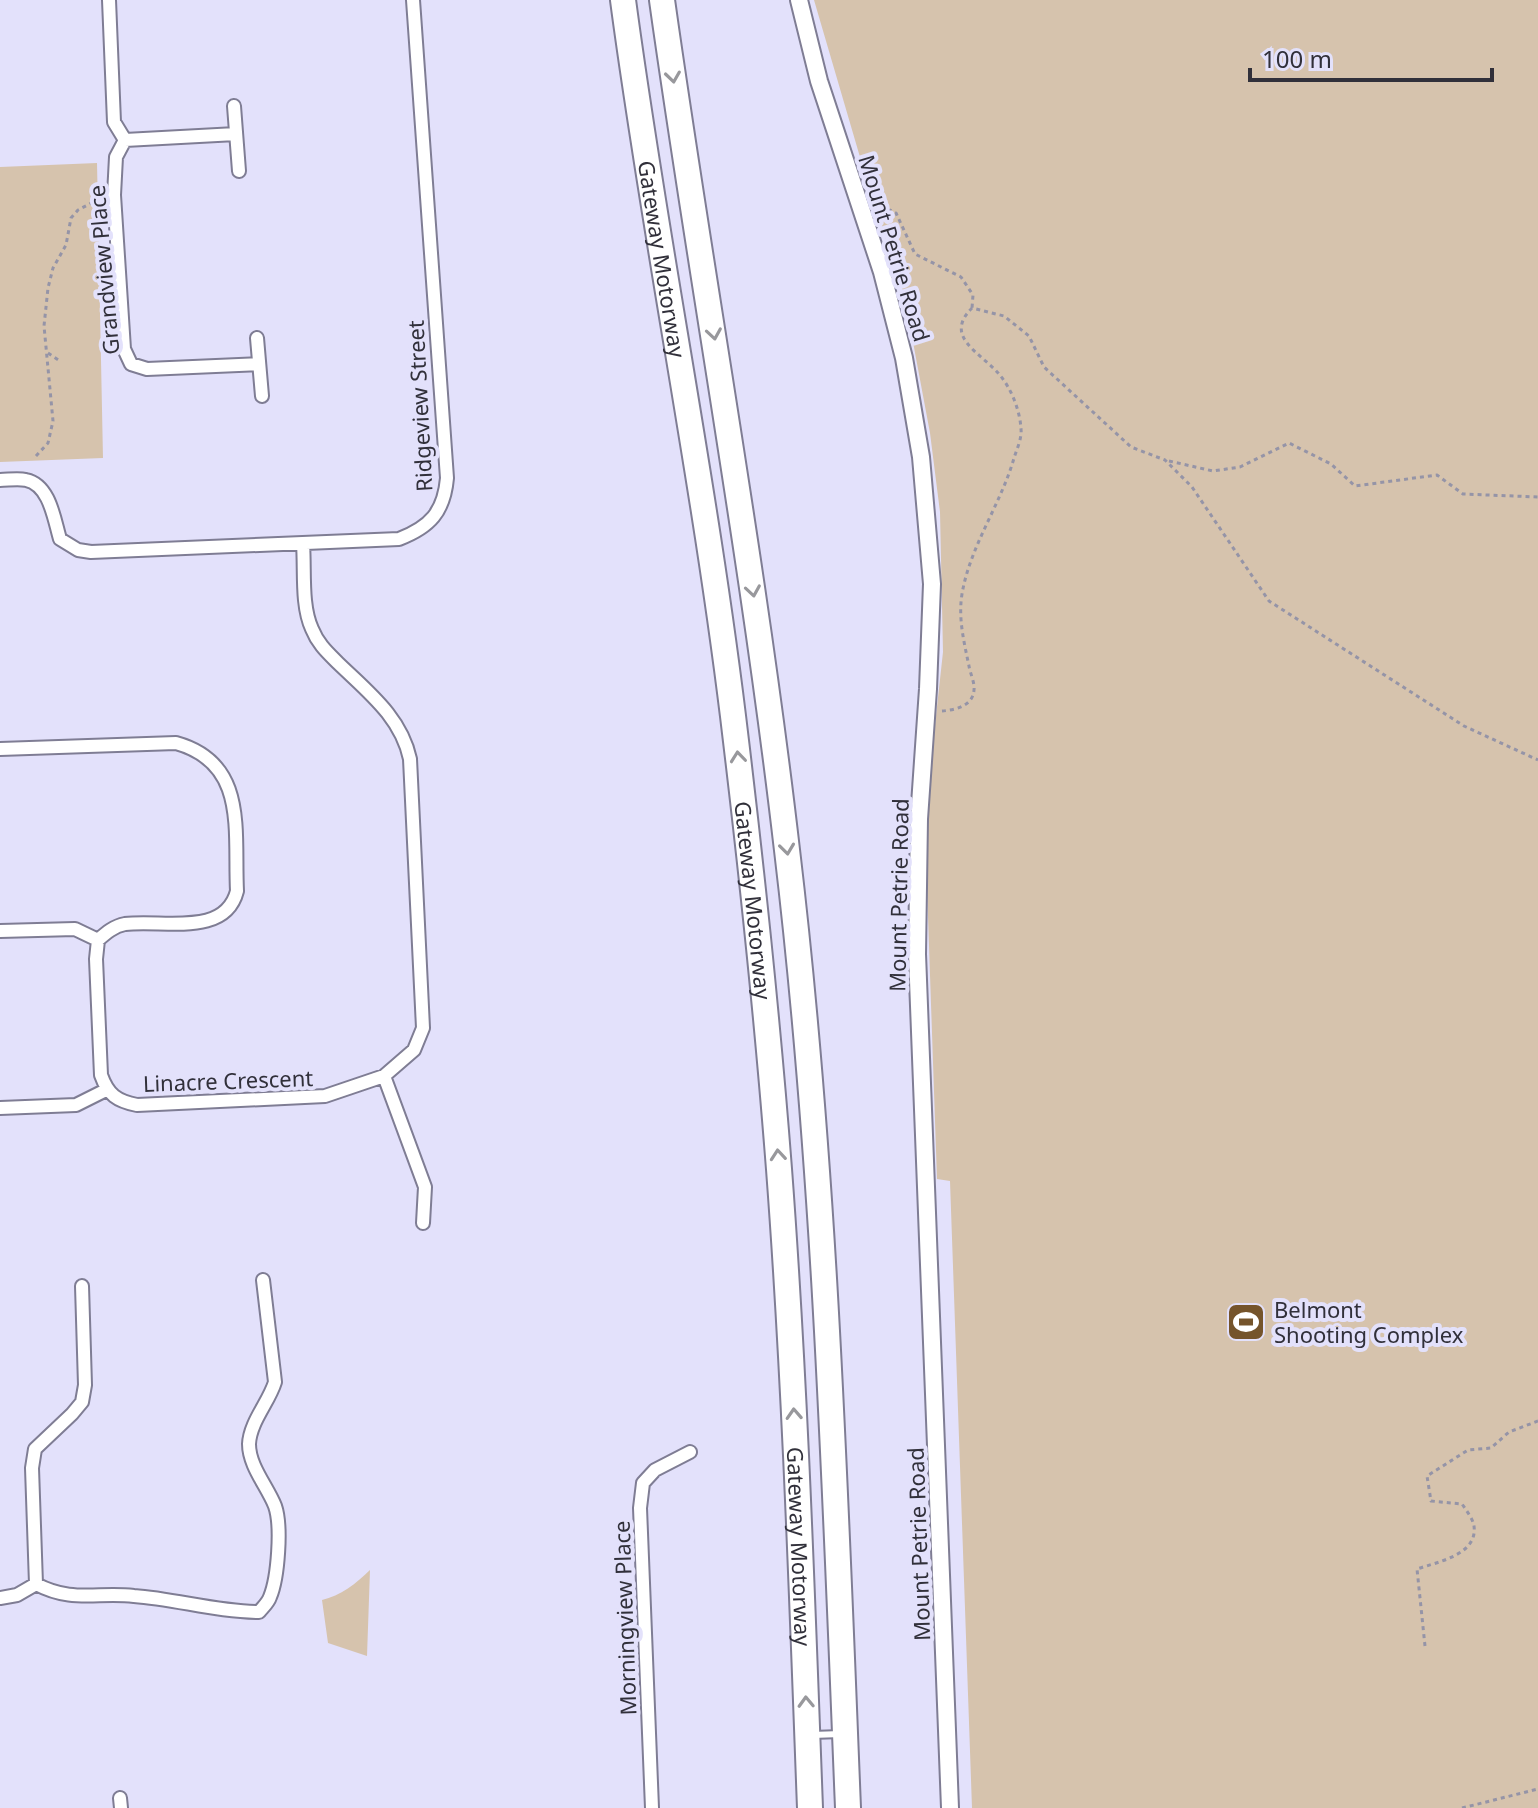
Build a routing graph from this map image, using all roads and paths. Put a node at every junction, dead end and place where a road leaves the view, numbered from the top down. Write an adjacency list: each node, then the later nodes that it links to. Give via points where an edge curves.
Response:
1 (109, 0): 8 (street, via 114,122)
2 (413, 0): 22 (street, Ridgeview Street, via 445,498 434,518 399,539)
3 (623, 0): 40 (highway, Gateway Motorway, one-way to 3, via 788,1307 766,1008 736,737)
4 (662, 0): 39 (highway, Gateway Motorway, one-way to 39, via 763,653 788,854 826,1300)
5 (799, 0): 11 (street, Mount Petrie Road, via 819,81)
6 (234, 106): 7 (street)
7 (236, 134): 8 (street); 9 (street)
8 (125, 140): 10 (street, Grandview Place, via 116,157)
9 (239, 171)
10 (114, 195): 14 (path, via 91,201 71,218 48,288); 16 (street, Grandview Place, via 124,349 131,364 147,369)
11 (865, 217): 12 (path, via 896,213 915,254 961,277 973,295); 23 (street, Mount Petrie Road, via 904,358 921,457 932,584)
12 (972, 308): 19 (path, via 1004,316 1029,336 1044,367 1131,447); 23 (path, via 962,318 964,340 1001,375 1016,403 1022,431 961,598 962,635 974,690 969,702 956,709)
13 (257, 338): 16 (street)
14 (48, 353): 15 (path); 18 (path, via 52,432)
15 (60, 361)
16 (259, 364): 17 (street)
17 (262, 396)
18 (36, 456)
19 (1165, 460): 21 (path, via 1213,471 1240,467 1289,443 1331,464 1355,486 1437,475 1463,494); 25 (path, via 1192,487 1269,601 1464,726)
20 (0, 480): 22 (street, Ridgeview Street, via 26,479 37,485 46,495 60,539 78,550)
21 (1538, 497)
22 (303, 544): 28 (street, Linacre Crescent, via 312,630 320,645 390,714 410,759 423,1028 414,1050)
23 (927, 713): 45 (street, Mount Petrie Road, via 917,954)
24 (0, 749): 27 (street, via 176,743 208,756 222,772 232,792 237,891 233,906 205,922 123,925)
25 (1538, 760)
26 (0, 931): 27 (street, via 75,929)
27 (98, 940): 29 (street, via 101,1075)
28 (384, 1076): 29 (street, Linacre Crescent, via 325,1096 137,1105 119,1101); 31 (street, via 425,1187)
29 (106, 1090): 30 (street, via 76,1105)
30 (0, 1108)
31 (423, 1223)
32 (263, 1280): 36 (street, via 275,1382 249,1444 278,1521 269,1600 259,1612 235,1612 133,1596 64,1596)
33 (82, 1286): 36 (street, via 82,1402 35,1449 32,1468)
34 (1538, 1421): 38 (path, via 1509,1432 1491,1448 1468,1450 1427,1476 1431,1501 1462,1504 1474,1525 1472,1541 1459,1554 1417,1569)
35 (690, 1452): 42 (street, Morningview Place, via 655,1470 643,1483 640,1508)
36 (36, 1584): 37 (street)
37 (0, 1598)
38 (1425, 1646)
39 (845, 1734): 40 (lane); 44 (highway, Gateway Motorway)
40 (807, 1736): 43 (highway, Gateway Motorway)
41 (1538, 1789): 46 (path)
42 (652, 1808)
43 (810, 1808)
44 (848, 1808)
45 (950, 1808)
46 (1462, 1808)

